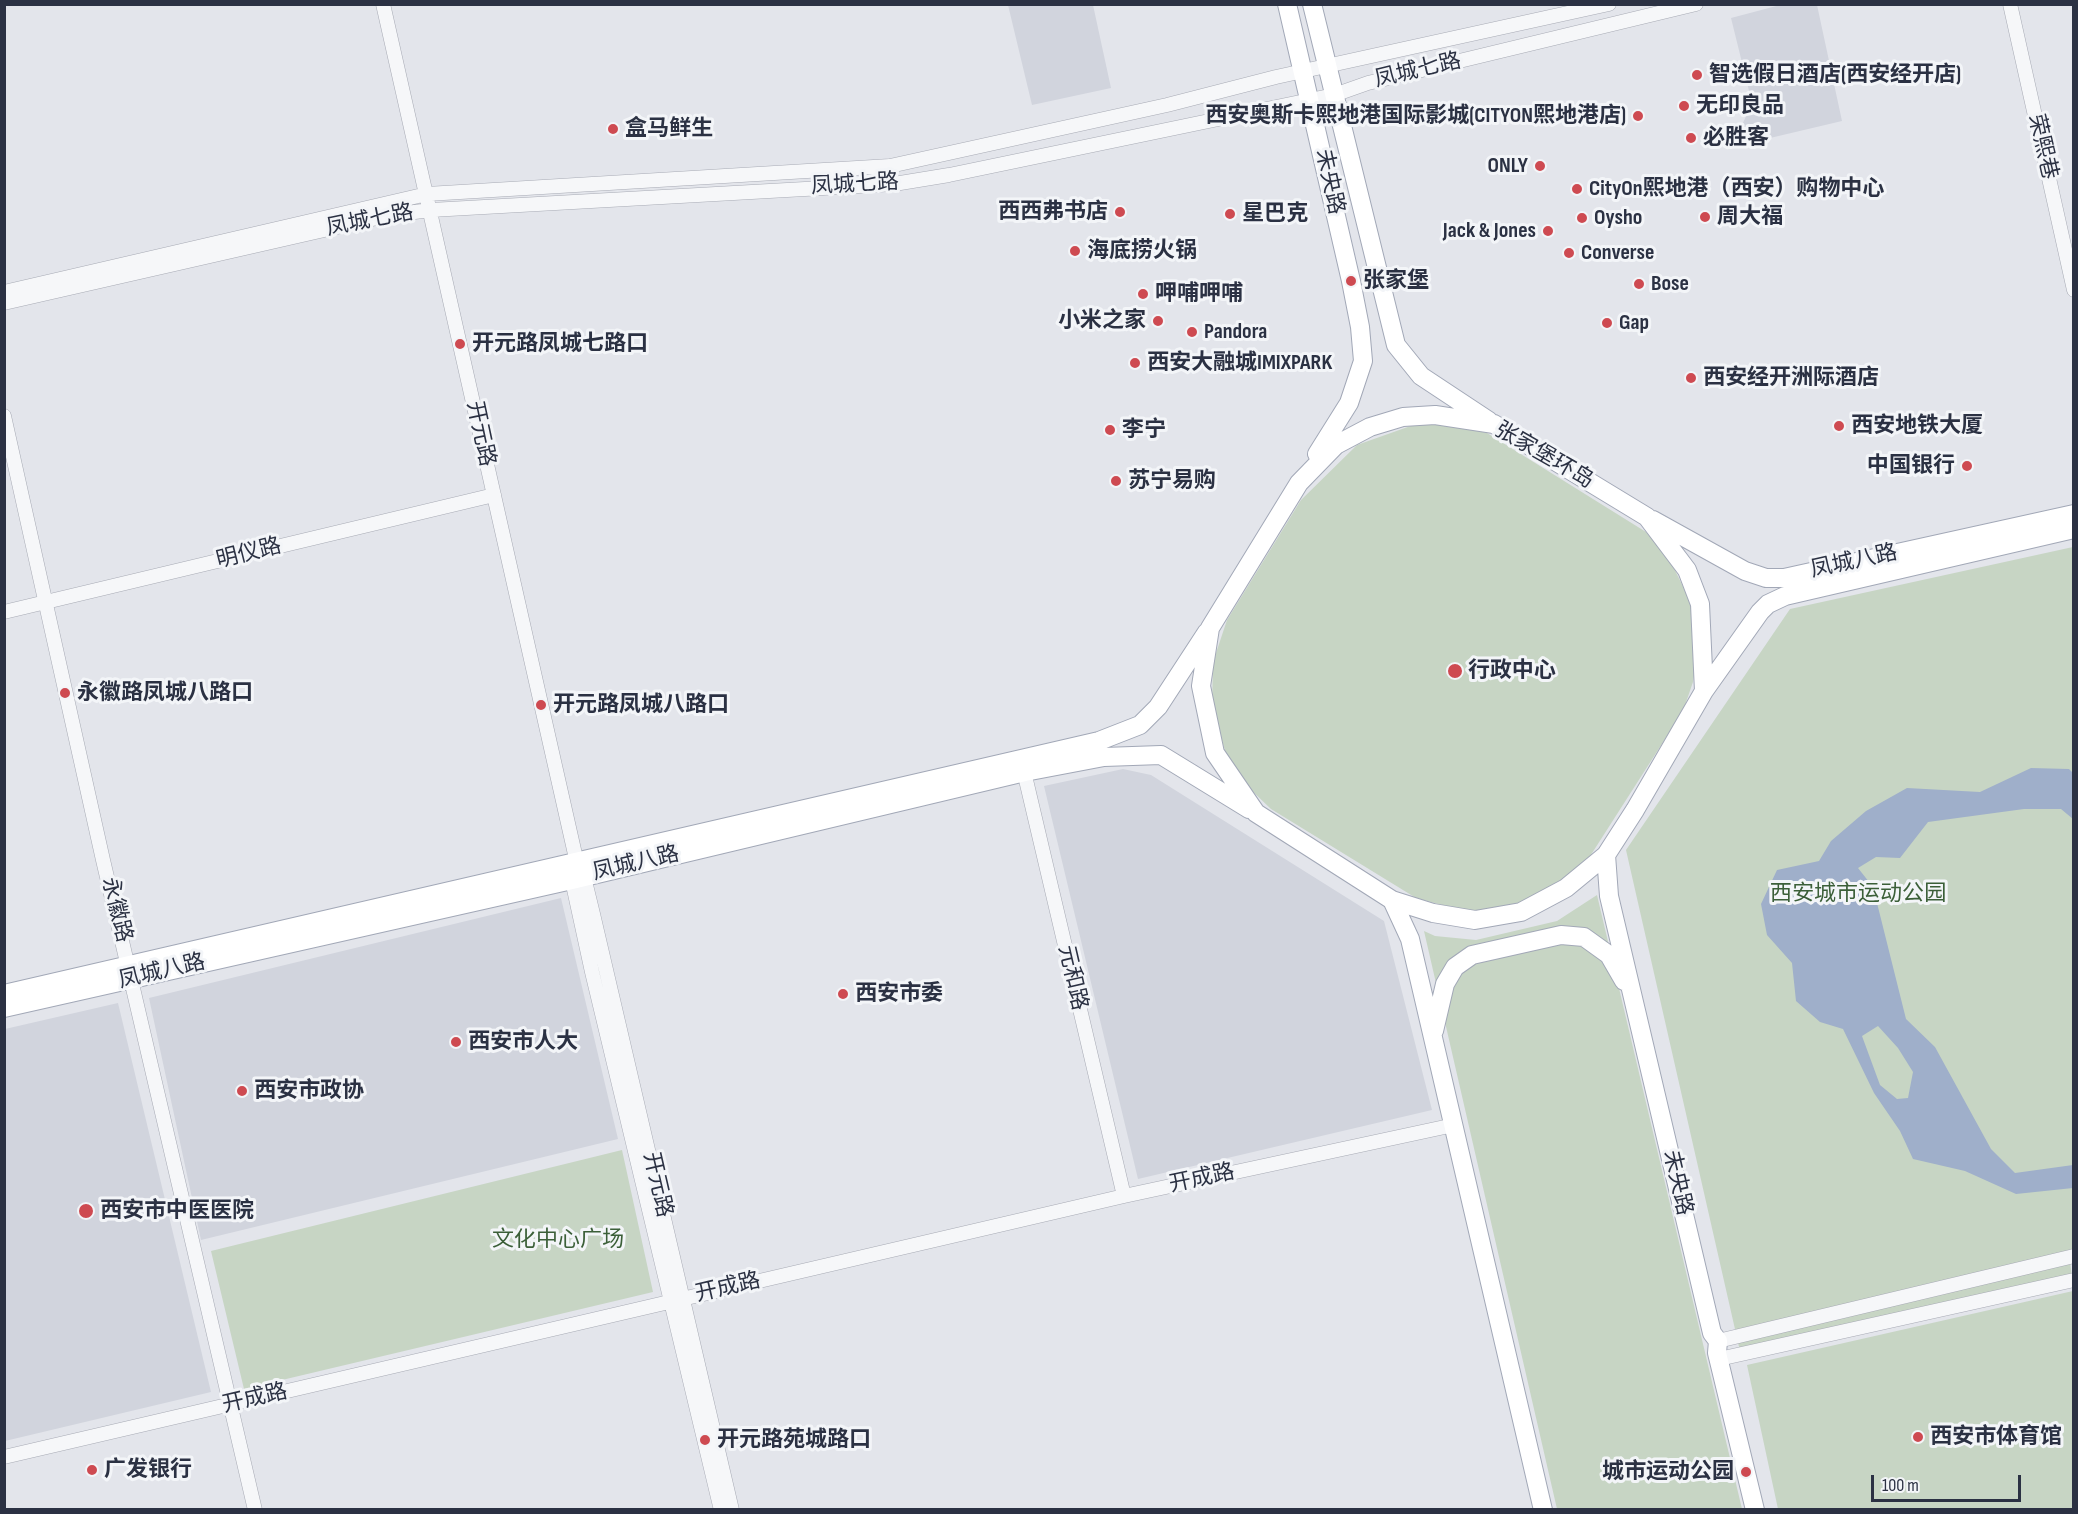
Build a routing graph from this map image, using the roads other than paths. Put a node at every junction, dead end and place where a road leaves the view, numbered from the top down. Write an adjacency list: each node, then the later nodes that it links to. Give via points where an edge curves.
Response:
1 (382, 4): 11 (street, 开元路)
2 (1287, 4): 8 (main road, 未央路)
3 (1312, 4): 7 (main road, 未央路)
4 (1609, 4): 7 (street, 凤城七路)
5 (1696, 4): 9 (street, 凤城七路)
6 (2010, 4): 13 (street, 荣熙巷)
7 (1327, 66): 8 (street, 凤城七路); 9 (main road, 未央路)
8 (1303, 71): 10 (main road, 未央路); 11 (street, 凤城七路, via 890,166)
9 (1334, 94): 10 (street, 凤城七路); 17 (main road, 未央路, via 1396,345 1421,376)
10 (1311, 99): 12 (street, 凤城七路, via 949,175 894,183); 18 (main road, 未央路, via 1364,361 1349,404)
11 (428, 194): 12 (street, 开元路); 14 (street, 凤城七路)
12 (431, 210): 15 (street, 凤城七路, via 379,216); 19 (street, 开元路)
13 (2073, 290)
14 (4, 292)
15 (4, 303)
16 (4, 416): 23 (street, 永徽路)
17 (1494, 424): 18 (main road, 张家堡环岛, via 1435,415 1403,417 1370,427 1336,445); 21 (main road, 张家堡环岛)
18 (1299, 483): 25 (main road, 张家堡环岛)
19 (494, 495): 23 (street, 明仪路); 30 (street, 开元路)
20 (2073, 514): 21 (main road, 凤城八路, via 1784,578 1766,578 1744,571)
21 (1647, 517): 26 (main road, 张家堡环岛, via 1688,570 1700,604)
22 (2073, 529): 26 (main road, 凤城八路, via 1785,596 1760,612)
23 (45, 603): 24 (street, 明仪路); 32 (street, 永徽路)
24 (4, 612)
25 (1210, 628): 27 (main road, 凤城八路, via 1158,707 1140,725); 28 (main road, 张家堡环岛, via 1201,686 1215,753)
26 (1704, 691): 29 (main road, 张家堡环岛)
27 (1023, 765): 28 (main road, 凤城八路, via 1161,756); 30 (main road, 凤城八路); 38 (street, 元和路)
28 (1256, 813): 31 (main road, 张家堡环岛)
29 (1606, 855): 31 (main road, 张家堡环岛, via 1566,888 1521,912 1475,920 1433,913); 34 (main road, 未央路, via 1609,896)
30 (578, 873): 32 (main road, 凤城八路); 41 (street, 开元路)
31 (1392, 900): 36 (main road, via 1410,939)
32 (131, 972): 33 (main road, 凤城八路); 35 (main road, 凤城八路); 43 (street, 永徽路)
33 (4, 994)
34 (1633, 995): 36 (main road, via 1609,955 1584,937 1561,936 1472,956 1455,967 1445,984); 42 (main road, 未央路)
35 (4, 1008)
36 (1432, 1035): 37 (main road)
37 (1454, 1125): 38 (street, 开成路); 48 (main road)
38 (1124, 1196): 41 (street, 开成路)
39 (2073, 1256): 42 (street)
40 (2073, 1280): 42 (street)
41 (678, 1300): 43 (street, 开成路); 46 (street, 开元路); 47 (street, 开元路)
42 (1718, 1350): 49 (main road, 未央路)
43 (231, 1405): 44 (street, 开成路); 45 (street, 永徽路)
44 (4, 1457)
45 (255, 1509)
46 (721, 1509)
47 (732, 1509)
48 (1543, 1509)
49 (1755, 1509)

